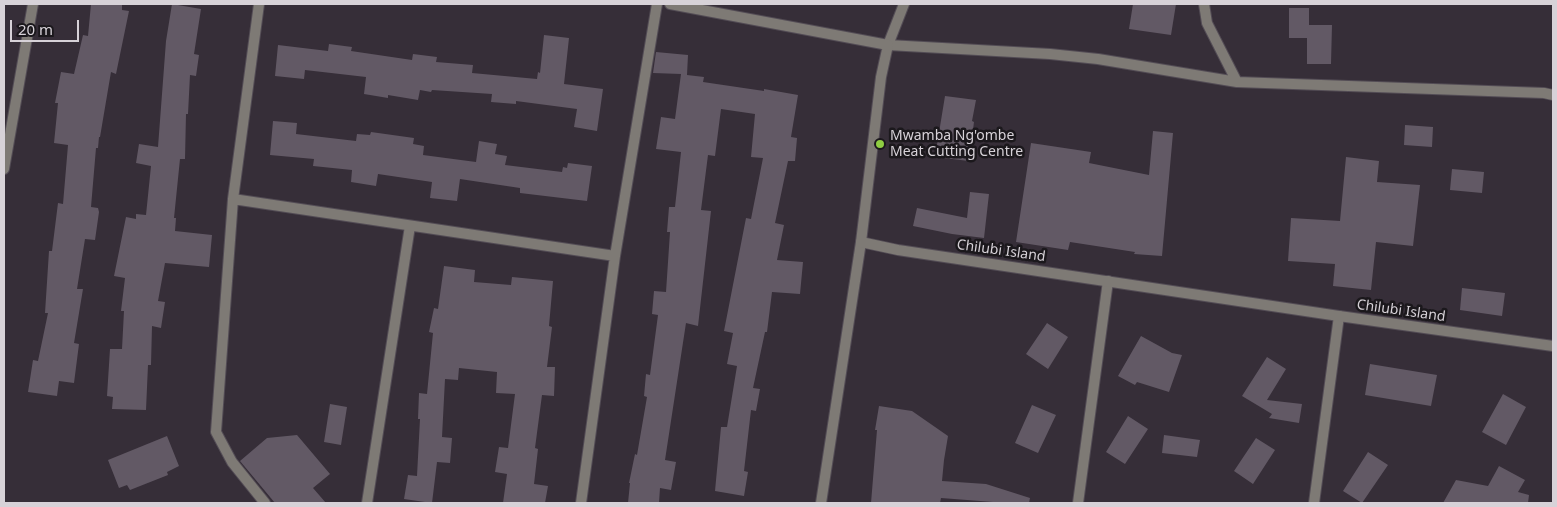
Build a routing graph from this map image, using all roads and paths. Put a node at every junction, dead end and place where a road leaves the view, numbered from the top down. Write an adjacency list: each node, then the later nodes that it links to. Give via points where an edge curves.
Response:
1 (33, 4): 10 (street)
2 (259, 4): 11 (street)
3 (657, 4): 14 (street)
4 (670, 4): 7 (street)
5 (904, 4): 7 (street)
6 (1204, 4): 8 (street, via 1207,23)
7 (888, 45): 8 (street, via 1079,57); 13 (street, via 881,76)
8 (1237, 82): 9 (street)
9 (1553, 95)
10 (4, 169)
11 (233, 199): 12 (street); 18 (street, via 216,432 232,462)
12 (410, 226): 14 (street); 19 (street)
13 (861, 242): 15 (street, Chilubi Island); 21 (street)
14 (615, 256): 20 (street)
15 (1108, 281): 16 (street, Chilubi Island); 22 (street)
16 (1339, 316): 17 (street, Chilubi Island); 23 (street)
17 (1553, 346)
18 (264, 503)
19 (367, 503)
20 (581, 503)
21 (822, 503)
22 (1078, 503)
23 (1314, 503)

